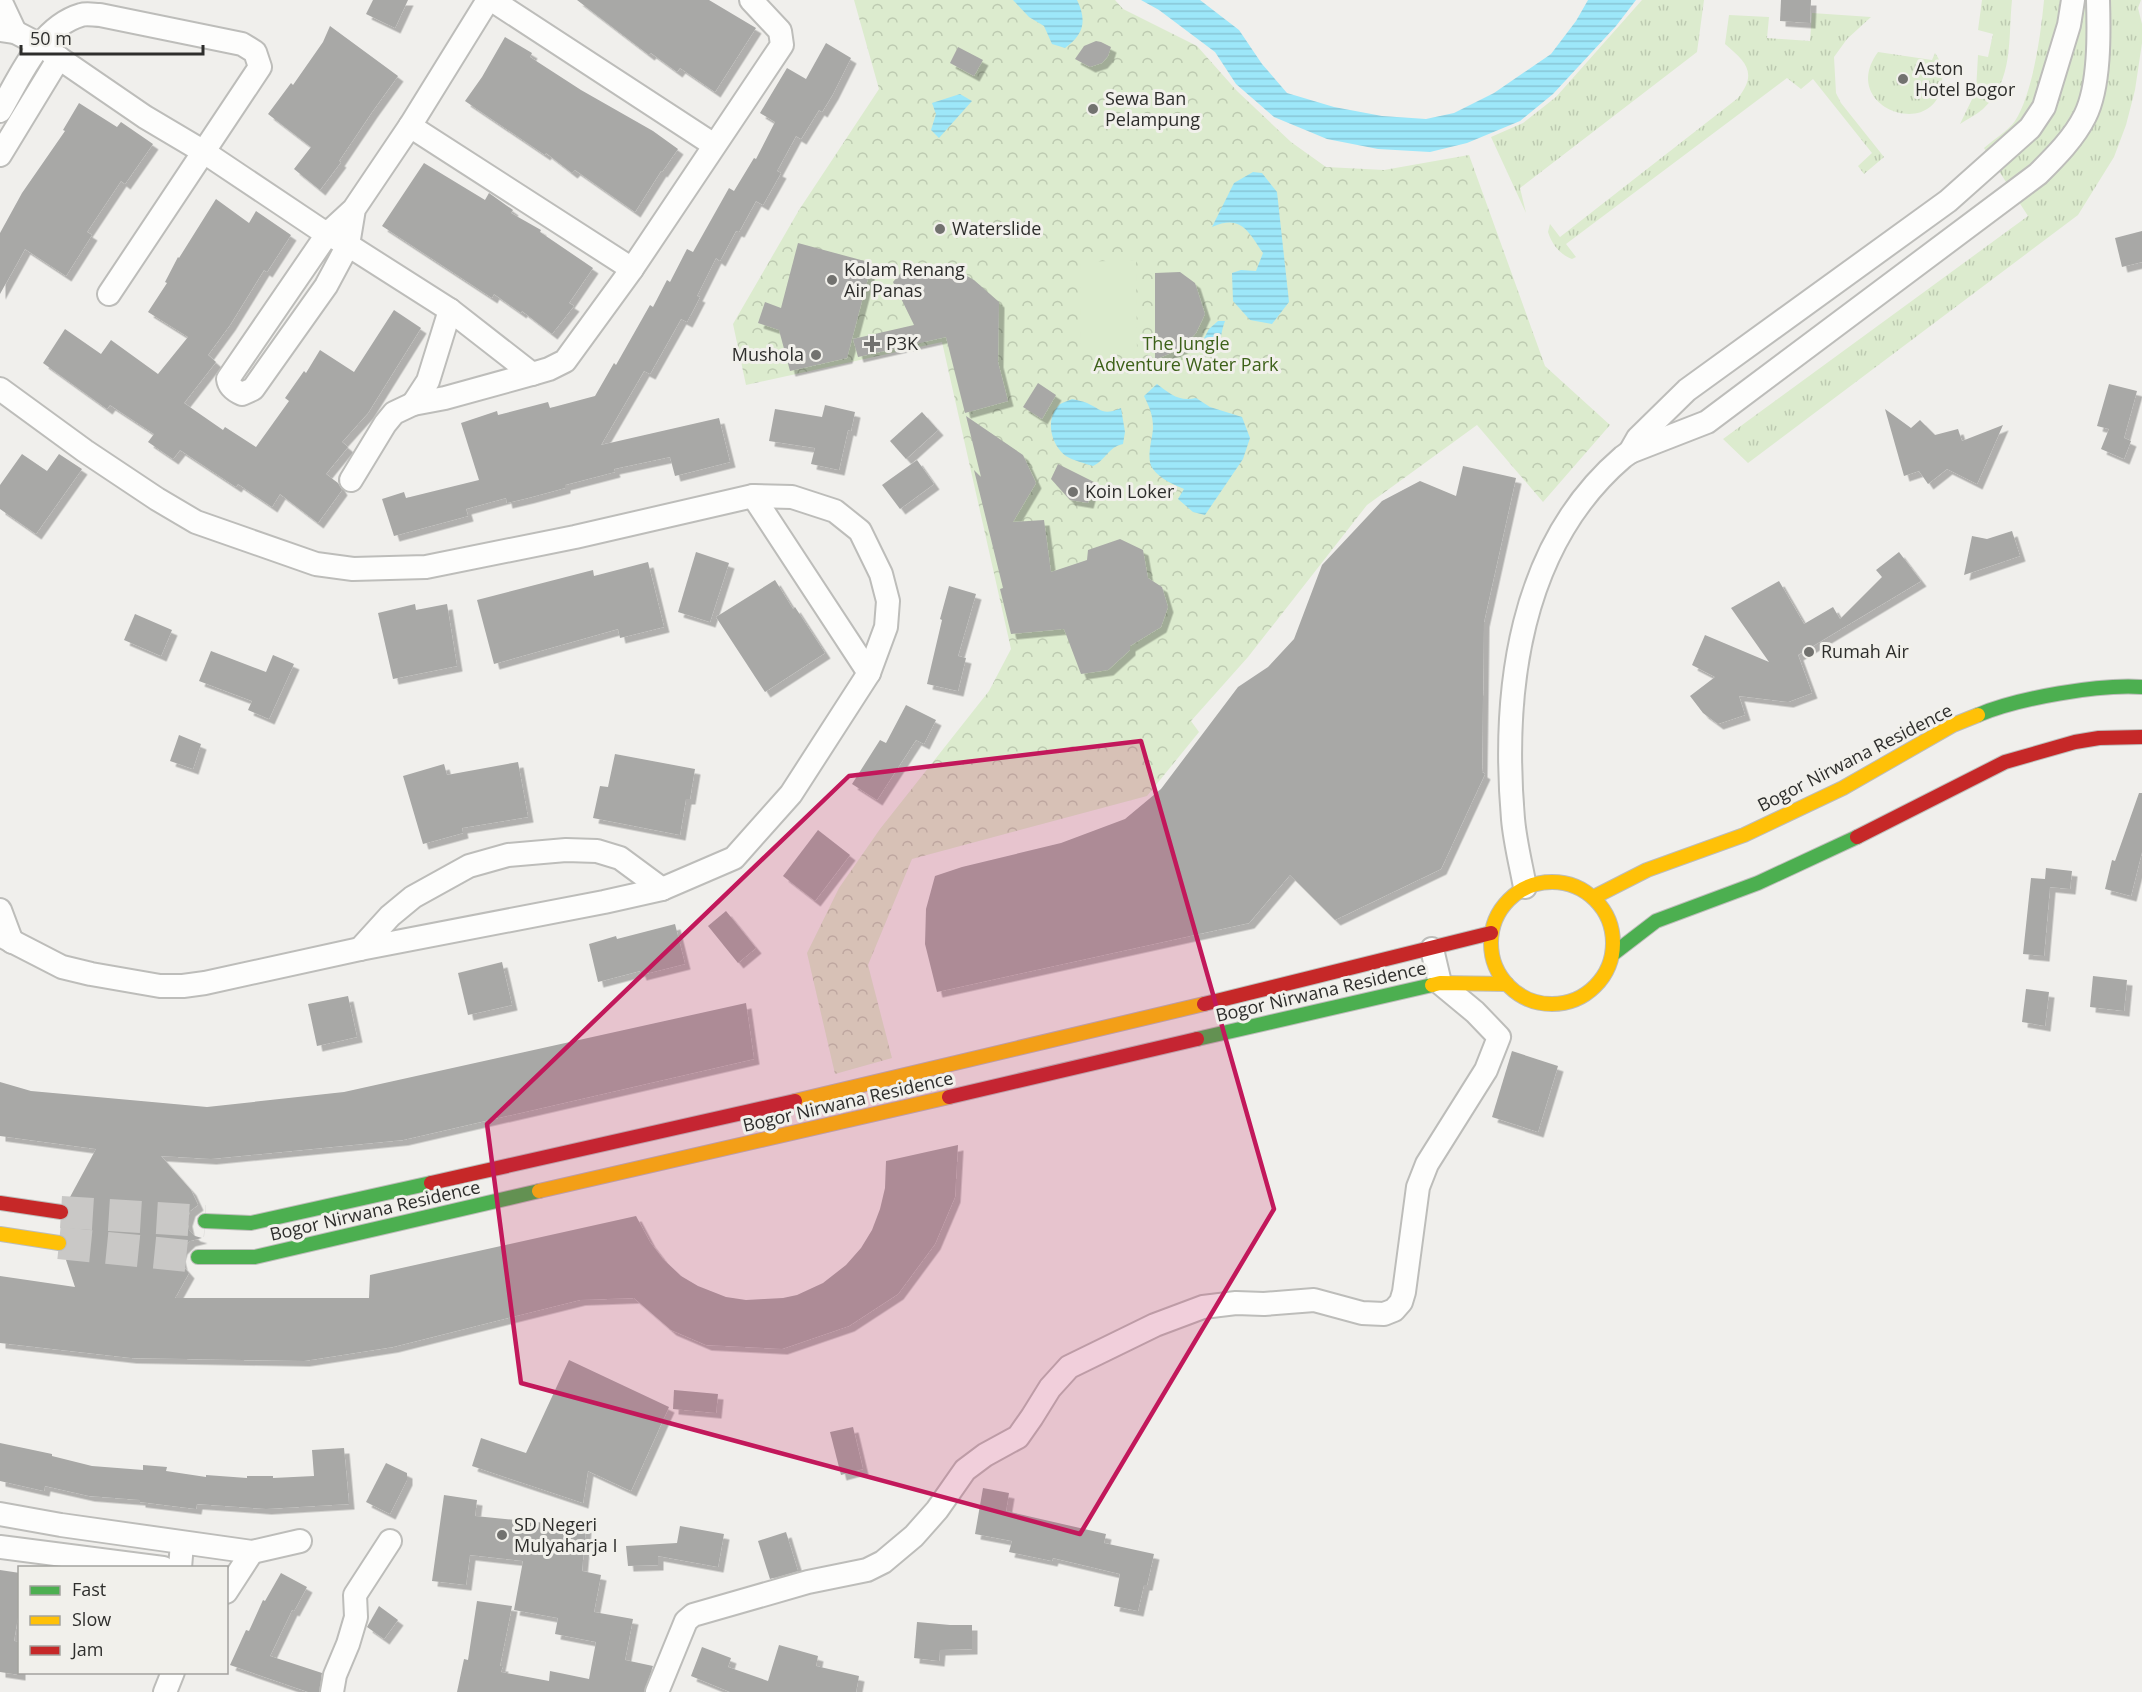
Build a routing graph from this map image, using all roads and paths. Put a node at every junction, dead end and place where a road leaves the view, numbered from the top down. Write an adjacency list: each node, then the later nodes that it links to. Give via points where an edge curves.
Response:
1 (0, 0): 6 (street)
2 (490, 0): 10 (street); 11 (street)
3 (751, 0): 11 (street, via 780,32 782,45)
4 (2073, 0): 23 (street, via 2056,74 2044,108 2030,128 1948,201 1687,390 1638,438)
5 (2098, 0): 23 (street, via 2094,86 2086,114 2057,156 1707,422)
6 (8, 31): 7 (street)
7 (40, 45): 8 (street); 9 (street); 12 (street, via 64,22 83,14 242,44 255,52 261,67)
8 (59, 58): 12 (street); 13 (street)
9 (0, 111)
10 (410, 126): 14 (street); 17 (street)
11 (714, 144): 17 (street)
12 (204, 152): 15 (street); 18 (street)
13 (0, 155)
14 (354, 209): 15 (street); 16 (street)
15 (328, 233): 16 (street); 16 (street, via 228,378 235,391 242,394 253,389 326,286)
16 (348, 245): 19 (street)
17 (632, 269): 20 (street, via 565,361)
18 (109, 294)
19 (450, 310): 20 (street); 22 (street, via 428,381)
20 (532, 374): 22 (street)
21 (0, 389): 25 (street, via 85,451 196,522 316,564 353,569 426,567)
22 (413, 404): 24 (street, via 394,413 385,424)
23 (1630, 452): 29 (street, via 1567,521 1544,563 1520,643 1510,761 1514,821)
24 (351, 480)
25 (753, 496): 26 (street); 26 (street, via 792,497 811,502 835,511 860,531 881,574 888,602 886,627)
26 (869, 673): 30 (street, via 790,794 734,858)
27 (2142, 687): 31 (street, Bogor Nirwana Residence, via 2055,694 1991,709 1953,725 1842,788 1754,830 1647,870)
28 (2142, 737): 37 (street, via 2075,742 2005,762 1836,848 1758,883 1656,921)
29 (1525, 887): 31 (street, via 1561,881); 33 (street, via 1503,905)
30 (662, 889): 35 (street); 35 (street, via 620,858 597,851 508,855 469,866 413,897)
31 (1594, 897): 37 (street, via 1611,923)
32 (0, 910): 34 (street)
33 (1491, 933): 36 (street, Bogor Nirwana Residence); 39 (street, via 1496,968)
34 (6, 939): 35 (street, via 62,967 160,986 205,983)
35 (360, 949)
36 (1432, 949): 38 (street); 42 (street, Bogor Nirwana Residence, via 873,1084 251,1223)
37 (1613, 954): 39 (street, via 1606,973 1578,999 1540,1003)
38 (1440, 983): 39 (street, Bogor Nirwana Residence); 45 (street, Bogor Nirwana Residence, via 267,1255); 58 (street, via 1498,1037 1486,1070 1426,1164 1418,1187 1404,1292 1394,1310 1384,1314 1362,1313 1314,1300 1203,1307 1155,1325 1069,1367 1018,1437 965,1470 903,1547 867,1570 808,1582 693,1615 686,1621)
39 (1507, 984)
40 (0, 1203): 41 (street)
41 (61, 1212)
42 (205, 1221)
43 (0, 1234): 44 (street)
44 (59, 1243)
45 (198, 1257)
46 (0, 1514): 49 (street)
47 (300, 1541): 51 (street)
48 (390, 1541): 57 (street, via 355,1595 356,1617)
49 (182, 1543): 51 (street); 53 (street)
50 (0, 1547): 52 (street)
51 (252, 1552): 54 (street)
52 (147, 1566)
53 (180, 1566)
54 (228, 1589)
55 (172, 1674): 56 (street)
56 (165, 1692)
57 (332, 1692)
58 (657, 1692)

